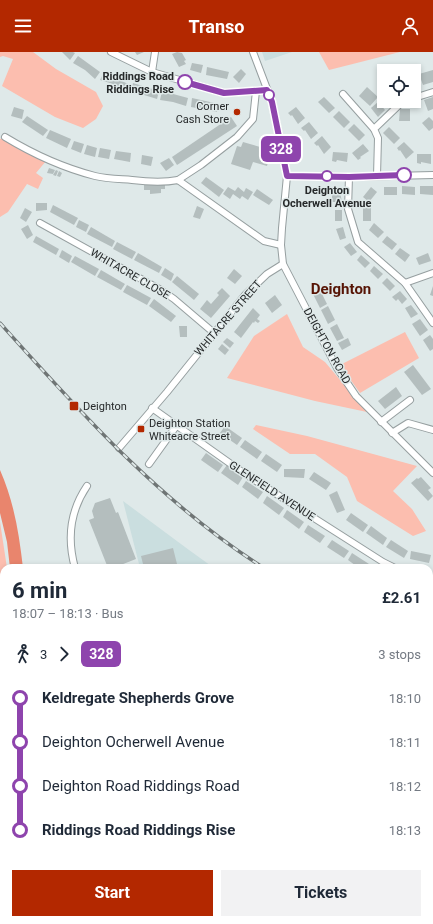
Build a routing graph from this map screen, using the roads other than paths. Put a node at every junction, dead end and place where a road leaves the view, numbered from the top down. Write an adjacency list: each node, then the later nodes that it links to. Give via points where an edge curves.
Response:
1 (111, 52): 4 (street)
2 (155, 52): 4 (street)
3 (253, 52): 5 (street, DEIGHTON ROAD)
4 (152, 72): 6 (street, via 224,93)
5 (267, 90): 6 (street); 14 (street, DEIGHTON ROAD, via 272,102)
6 (256, 91): 17 (street, via 253,119 237,137)
7 (433, 92): 9 (street)
8 (343, 94): 11 (street)
9 (421, 96)
10 (396, 108): 11 (street)
11 (374, 129): 15 (street, via 378,138)
12 (5, 137): 17 (street, via 49,160 97,176 151,182)
13 (433, 175): 15 (street)
14 (287, 176): 16 (street); 19 (street, DEIGHTON ROAD)
15 (377, 176): 16 (street)
16 (349, 177): 22 (street, via 348,210 358,242)
17 (178, 180): 19 (street, via 264,241)
18 (40, 223): 24 (street, WHITACRE CLOSE, via 161,290)
19 (281, 245): 20 (street, DEIGHTON ROAD)
20 (284, 264): 24 (street, WHITACRE STREET, via 267,274 245,295); 27 (street, DEIGHTON ROAD, via 337,368 356,396)
21 (433, 273): 22 (street)
22 (405, 283): 23 (street)
23 (433, 323)
24 (214, 333): 26 (street, WHITACRE STREET)
25 (410, 400): 27 (street)
26 (152, 408): 28 (street, GLENFIELD AVENUE); 31 (street)
27 (380, 422): 30 (street, DEIGHTON ROAD)
28 (177, 426): 32 (street); 36 (street, GLENFIELD AVENUE, via 245,474)
29 (433, 430): 30 (street, via 408,423)
30 (392, 433): 33 (street, DEIGHTON ROAD)
31 (119, 448)
32 (149, 464)
33 (433, 473)
34 (87, 486): 35 (street, via 74,511 71,532)
35 (74, 564)
36 (387, 564)

